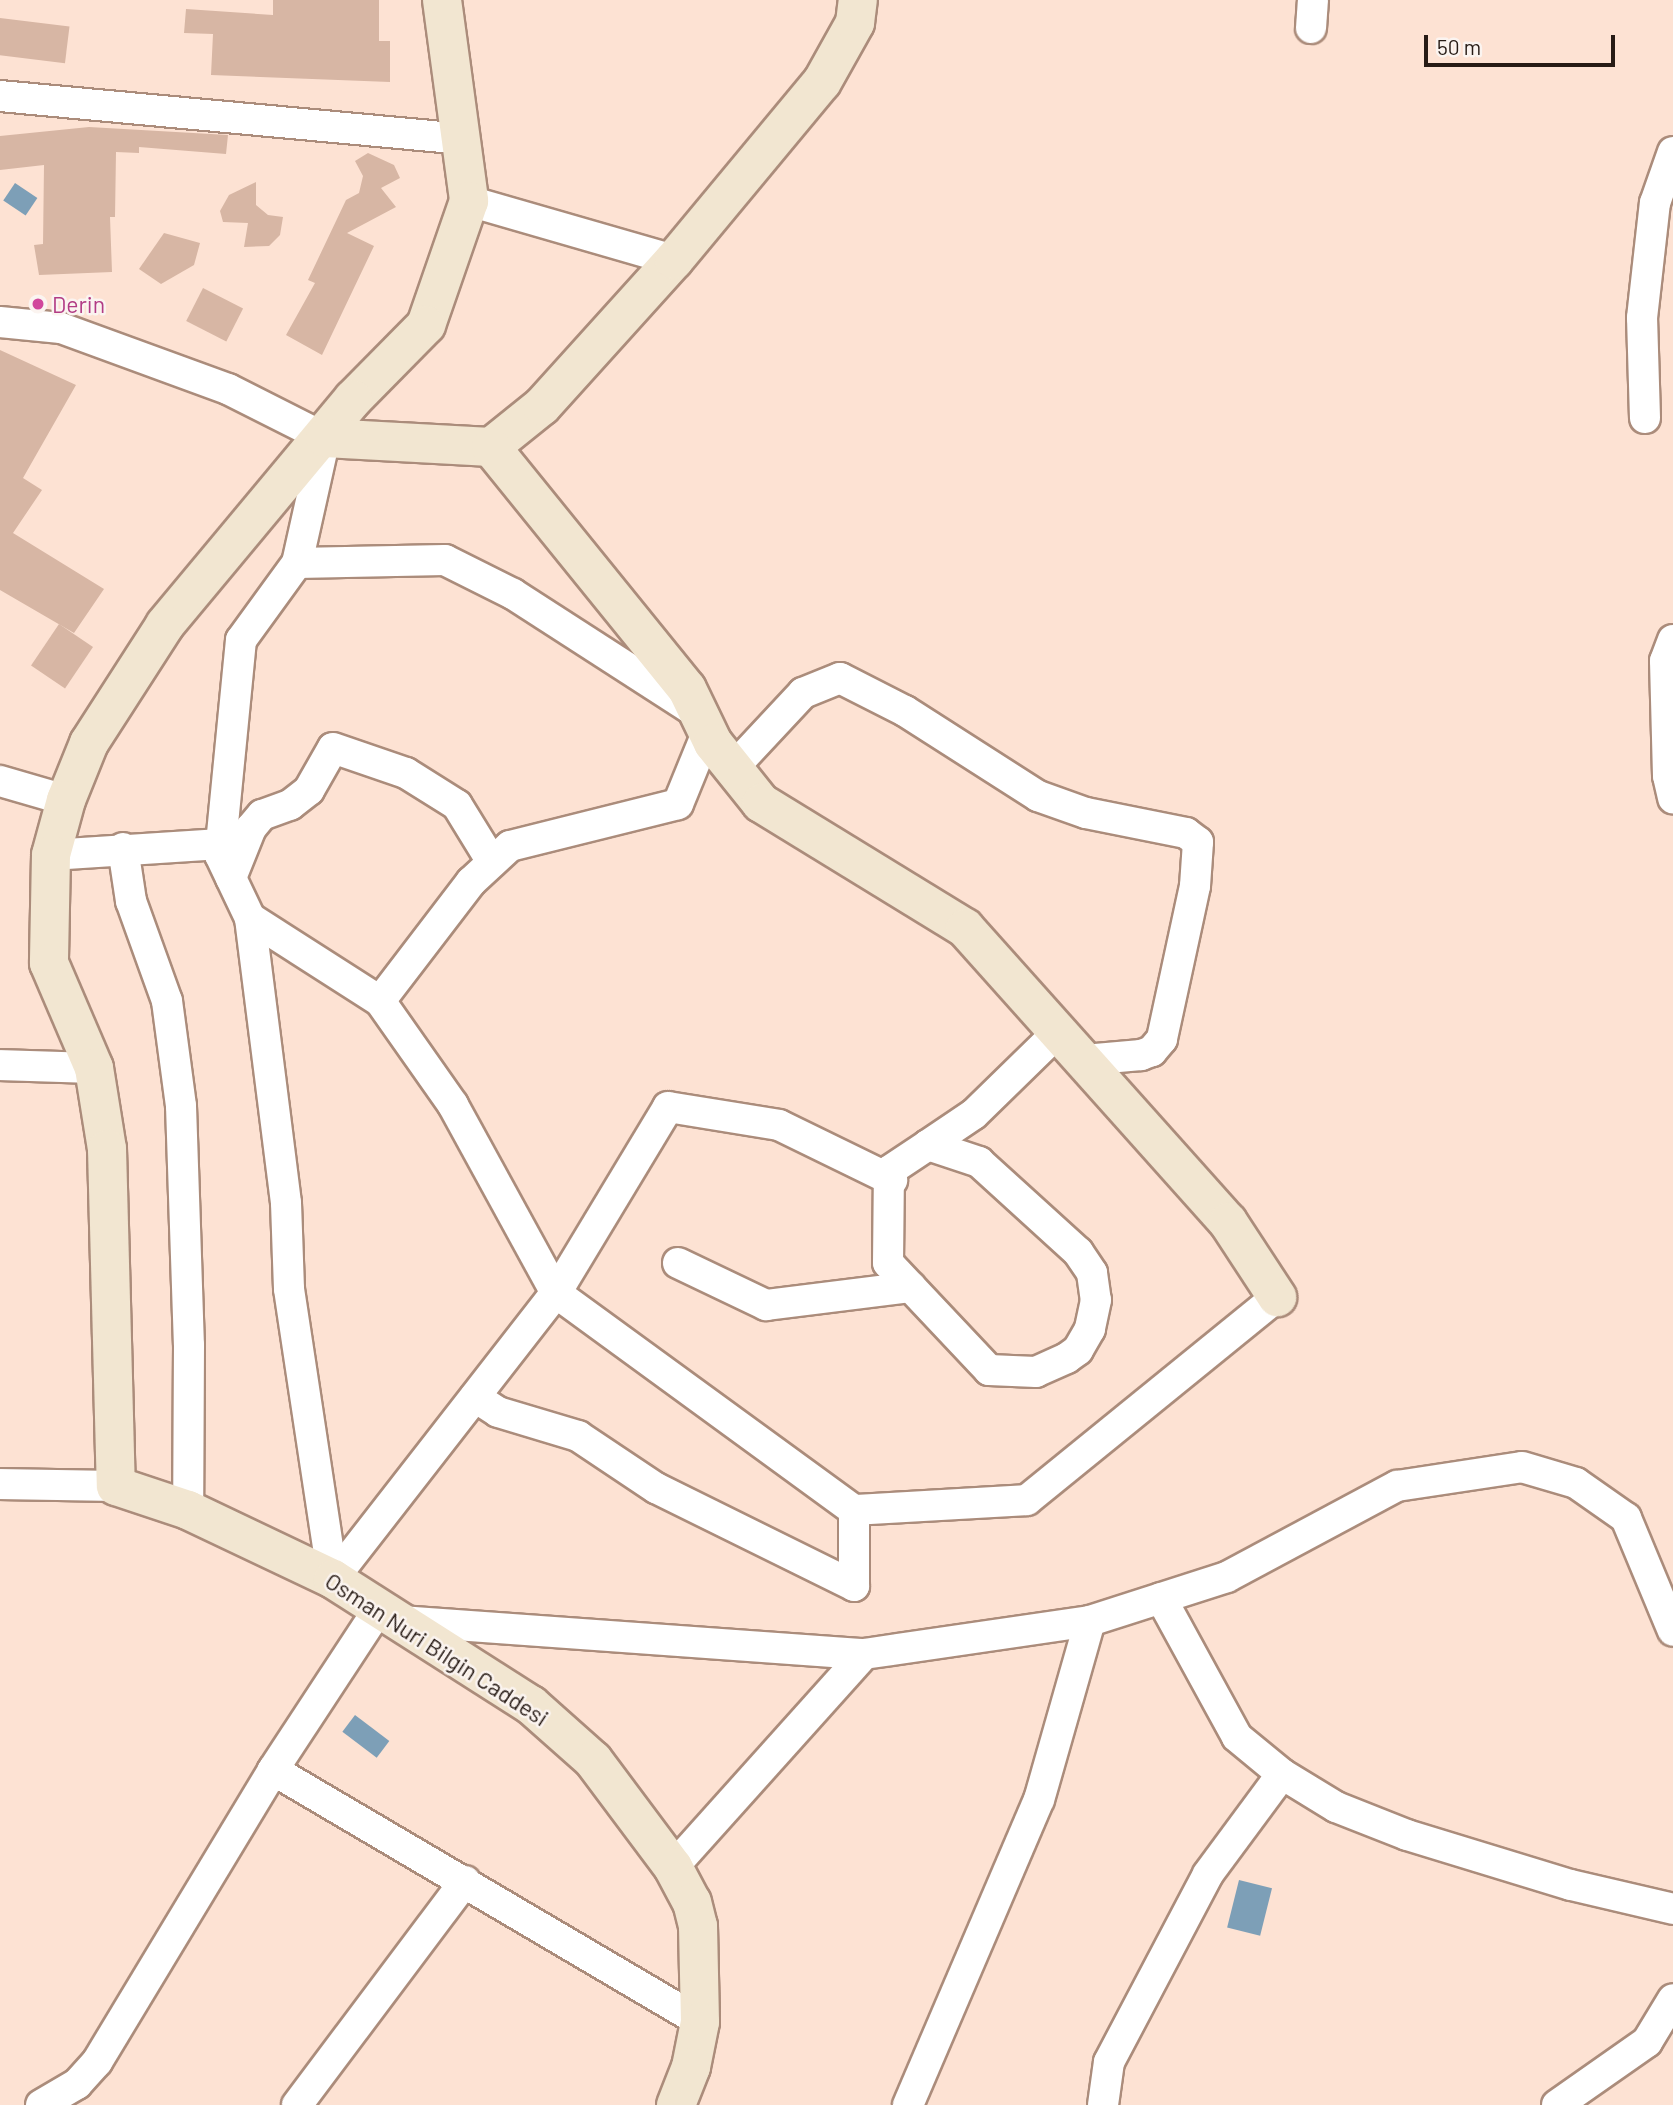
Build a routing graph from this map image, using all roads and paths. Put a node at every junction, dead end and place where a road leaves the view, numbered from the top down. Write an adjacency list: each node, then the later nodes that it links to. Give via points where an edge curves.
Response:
1 (442, 0): 4 (street)
2 (858, 0): 7 (street, via 855,23 822,82)
3 (0, 96): 4 (street)
4 (461, 139): 6 (street)
5 (1673, 152): 9 (street, via 1655,203 1643,318)
6 (469, 201): 7 (street); 10 (street, via 426,325 353,399)
7 (674, 260): 11 (street, via 542,406)
8 (0, 322): 10 (street, via 61,328 228,389)
9 (1645, 418)
10 (325, 438): 11 (street); 12 (street); 19 (street, via 165,625 89,743)
11 (491, 447): 15 (street, via 687,689)
12 (296, 563): 15 (street, via 445,560 513,594); 20 (street, via 241,640)
13 (1673, 640): 14 (street, via 1665,661)
14 (1670, 711): 18 (street, via 1668,776)
15 (703, 723): 16 (street); 23 (street, via 678,804 510,846)
16 (733, 768): 27 (street, via 761,803 965,928); 28 (street, via 803,693 840,678 905,711 1038,796 1086,813 1186,833 1198,842 1195,886 1162,1039 1141,1055)
17 (0, 781): 19 (street)
18 (1673, 798)
19 (66, 800): 22 (street)
20 (221, 844): 21 (street); 24 (street, via 220,855)
21 (122, 848): 22 (street); 40 (street, via 131,901 167,1002 181,1105 189,1345)
22 (51, 855): 30 (street, via 49,963)
23 (492, 862): 24 (street, via 457,805 407,773 333,748 309,790 290,805 262,815 251,828); 26 (street, via 471,882)
24 (231, 878): 25 (street)
25 (250, 918): 26 (street); 42 (street, via 286,1203 289,1289)
26 (380, 1002): 35 (street, via 453,1105)
27 (1058, 1032): 28 (street); 31 (street, via 974,1114)
28 (1084, 1060): 36 (street, via 1228,1222)
29 (0, 1065): 30 (street)
30 (94, 1068): 39 (street, via 107,1149)
31 (928, 1145): 32 (street, via 889,1171); 34 (street, via 979,1161 1048,1224 1078,1252 1092,1273 1097,1300 1079,1350 1036,1372 1013,1372 989,1370)
32 (892, 1180): 34 (street, via 887,1189 888,1263); 35 (street, via 779,1125 668,1107)
33 (678, 1264): 34 (street, via 766,1306)
34 (911, 1287)
35 (556, 1293): 37 (street); 41 (street)
36 (1277, 1297): 41 (street, via 1027,1500)
37 (475, 1397): 41 (street, via 498,1412 578,1436 656,1488 855,1586); 42 (street)
38 (0, 1484): 39 (street)
39 (116, 1486): 40 (street, Osman Nuri Bilgin Caddesi)
40 (188, 1510): 42 (street, Osman Nuri Bilgin Caddesi)
41 (855, 1510)
42 (333, 1579): 44 (street, Osman Nuri Bilgin Caddesi)
43 (1161, 1598): 45 (street); 46 (street, via 1227,1577 1397,1486 1522,1467 1576,1483 1626,1518); 49 (street, via 1237,1737)
44 (389, 1616): 47 (street); 48 (street); 50 (street, Osman Nuri Bilgin Caddesi, via 531,1705 562,1732 593,1760)
45 (1090, 1621): 47 (street); 58 (street, via 1039,1800)
46 (1673, 1631)
47 (864, 1654): 50 (street)
48 (273, 1770): 51 (street); 55 (street, via 97,2062 77,2084)
49 (1282, 1774): 52 (street, via 1336,1807 1407,1835 1571,1885); 59 (street, via 1208,1874 1109,2062)
50 (673, 1867): 54 (street, Osman Nuri Bilgin Caddesi, via 692,1902 698,1926)
51 (465, 1881): 54 (street); 56 (street)
52 (1673, 1909)
53 (1673, 1999): 60 (street, via 1647,2042)
54 (700, 2022): 57 (street, Osman Nuri Bilgin Caddesi)
55 (41, 2105)
56 (297, 2105)
57 (677, 2105)
58 (908, 2105)
59 (1103, 2105)
60 (1557, 2105)

